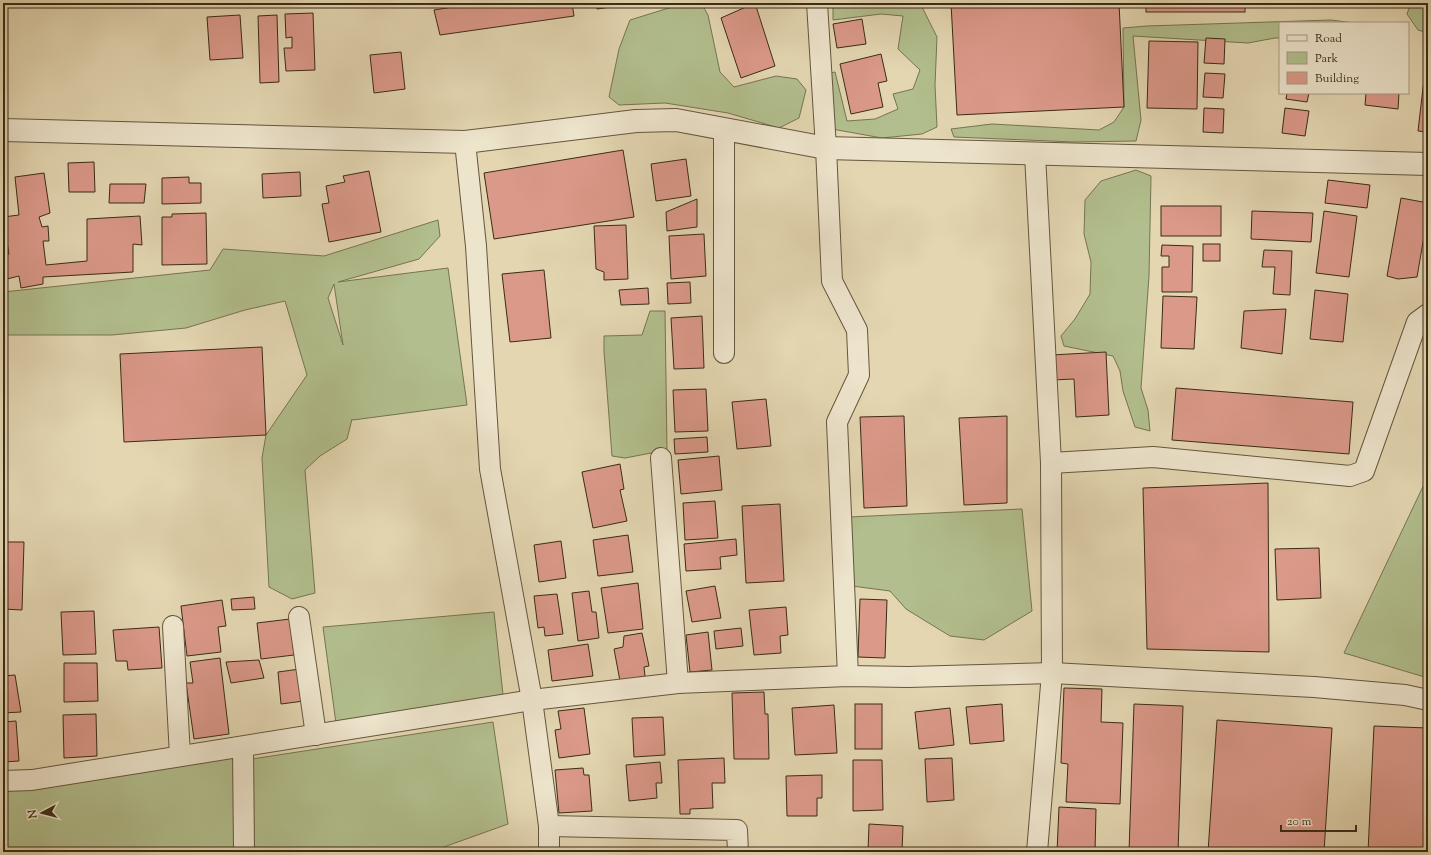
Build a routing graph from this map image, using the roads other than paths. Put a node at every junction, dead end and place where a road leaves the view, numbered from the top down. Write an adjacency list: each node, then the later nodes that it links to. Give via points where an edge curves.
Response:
1 (817, 3): 5 (street)
2 (724, 129): 4 (street, via 676,120 636,121); 5 (street); 9 (street)
3 (3, 130): 4 (street)
4 (465, 142): 17 (street, via 476,246 490,469)
5 (826, 148): 6 (street); 15 (street, via 832,281 857,330 859,375 837,422)
6 (1035, 154): 7 (street); 11 (street)
7 (1428, 164)
8 (1428, 314): 11 (street, via 1417,322 1364,471 1350,476 1153,457)
9 (724, 353)
10 (661, 458): 16 (street)
11 (1051, 463): 14 (street)
12 (299, 617): 19 (street)
13 (174, 626): 21 (street)
14 (1052, 673): 15 (street); 18 (street, via 1314,687 1405,694); 27 (street)
15 (848, 676): 16 (street)
16 (678, 683): 17 (street)
17 (532, 700): 19 (street); 23 (street)
18 (1428, 700)
19 (316, 734): 20 (street)
20 (243, 746): 21 (street); 24 (street)
21 (180, 756): 22 (street, via 32,780)
22 (3, 781)
23 (549, 826): 25 (street); 26 (street, via 737,830)
24 (244, 852)
25 (549, 852)
26 (738, 852)
27 (1037, 852)

